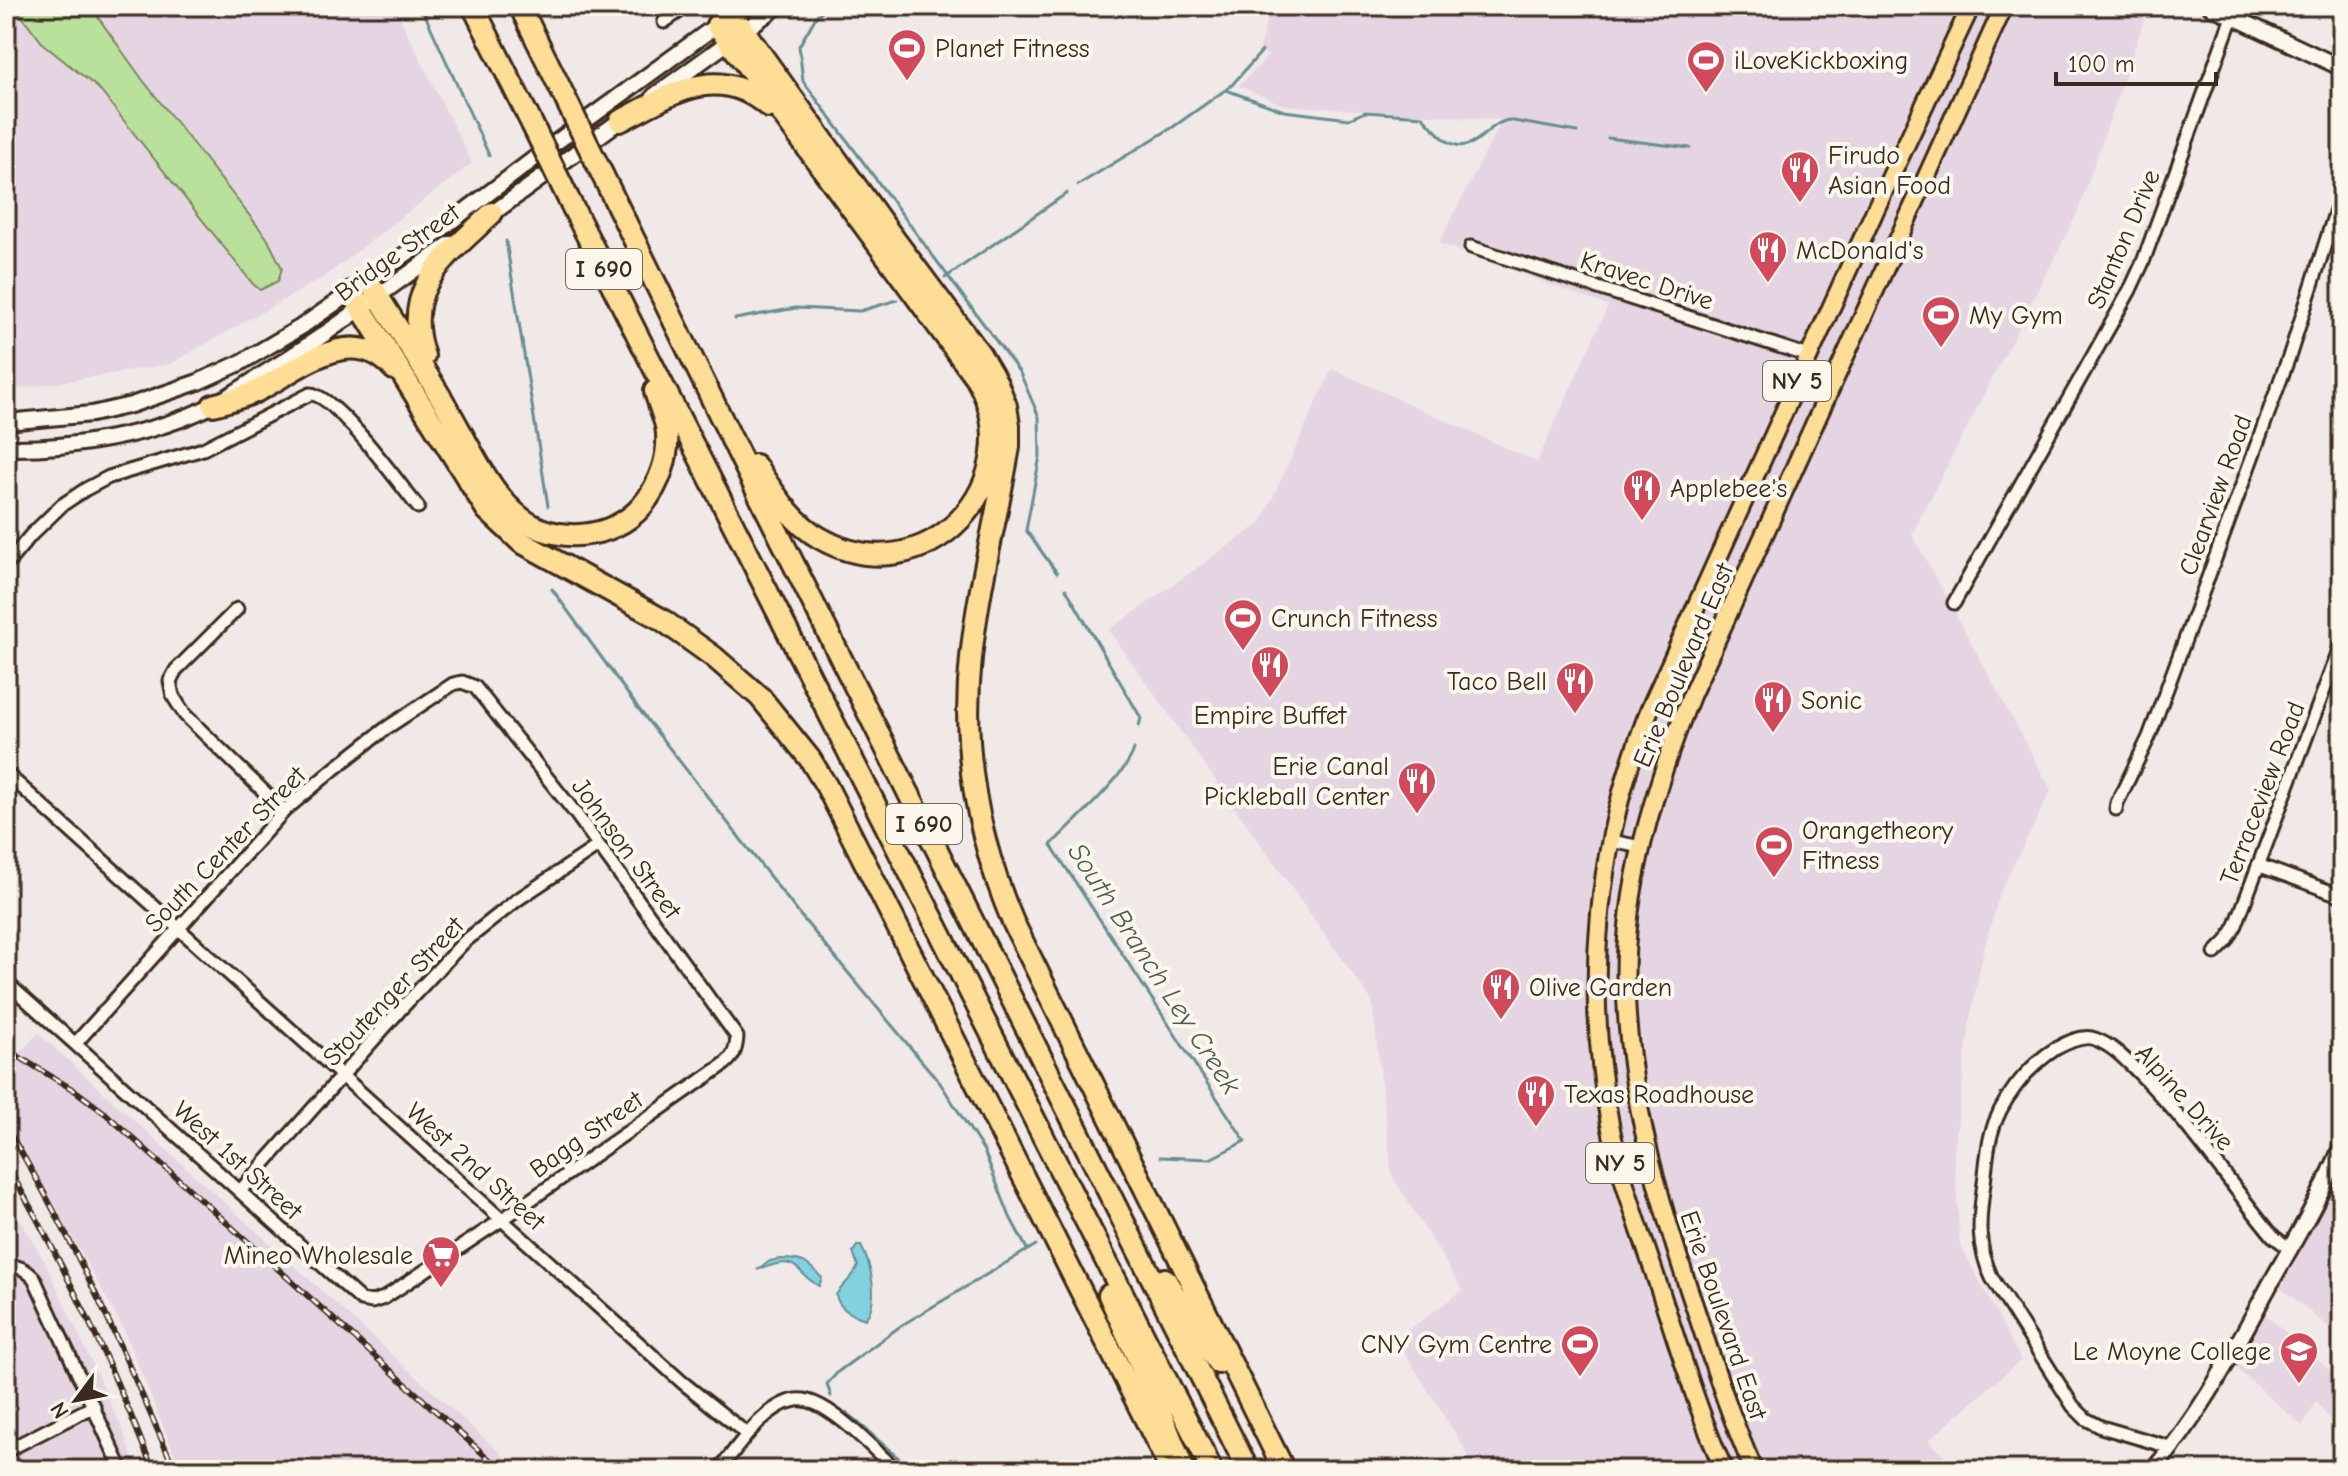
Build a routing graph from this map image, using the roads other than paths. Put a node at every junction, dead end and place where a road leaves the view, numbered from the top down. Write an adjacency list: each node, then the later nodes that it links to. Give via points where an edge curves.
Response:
1 (473, 6): 18 (highway, I 690, bridge)
2 (520, 6): 23 (highway, I 690, bridge)
3 (687, 6): 9 (street)
4 (778, 6): 10 (main road, Bridge Street)
5 (1971, 6): 19 (main road, Erie Boulevard East / NY 5)
6 (2004, 6): 37 (main road, Erie Boulevard East / NY 5, via 1691,696)
7 (2210, 6): 8 (main road)
8 (2234, 11): 11 (main road); 28 (street, Stanton Drive, via 2130,290)
9 (664, 22)
10 (733, 23): 12 (main road, Bridge Street); 13 (highway); 17 (main road, Bridge Street, via 551,146); 65 (highway, via 980,354 1006,406 1009,447 968,692 970,766 981,829 1013,922)
11 (2342, 68)
12 (620, 121): 13 (highway, via 691,87 724,84 754,93); 15 (main road, Bridge Street)
13 (793, 127): 23 (highway, via 976,378 991,409 991,462 970,509 941,536 895,553 861,553 825,541 793,518)
14 (2342, 191): 33 (street, Clearview Road, via 2232,513 2149,737)
15 (492, 213): 17 (main road, Bridge Street); 20 (highway, via 436,268 420,299 417,337)
16 (1471, 247): 19 (street, Kravec Drive)
17 (365, 294): 20 (highway); 21 (highway); 22 (main road, Bridge Street); 24 (main road, Bridge Street, via 198,382 92,414)
18 (639, 341): 20 (highway, via 666,426 666,448 660,477 641,508 606,530 563,534 522,519 500,499); 45 (highway, I 690)
19 (1809, 356): 35 (main road, Erie Boulevard East / NY 5, via 1646,719)
20 (434, 386)
21 (414, 392): 22 (highway, via 387,360 344,347 250,394); 61 (highway, via 502,527 661,619 714,657 760,697 810,759)
22 (213, 405): 25 (main road, Bridge Street, via 112,438)
23 (722, 417): 49 (highway, I 690)
24 (6, 422)
25 (6, 448)
26 (418, 507): 27 (street, via 364,440 317,393 203,449 86,489 62,505)
27 (6, 565)
28 (1954, 603)
29 (237, 609): 34 (street, via 176,670 170,681 172,693 185,715)
30 (2342, 642): 38 (street, Terraceview Road)
31 (466, 683): 34 (street, South Center Street, via 453,684 385,729); 36 (street, Johnson Street, via 516,737)
32 (6, 773): 40 (street, West 2nd Street)
33 (2116, 809)
34 (284, 811): 40 (street, South Center Street)
35 (1611, 841): 37 (street); 66 (main road, Erie Boulevard East / NY 5, via 1595,974 1610,1126 1681,1354)
36 (598, 846): 44 (street, Johnson Street, via 733,1029); 46 (street, Stoutenger Street, via 464,942)
37 (1641, 847): 67 (main road, Erie Boulevard East / NY 5, via 1625,995 1643,1131 1682,1267)
38 (2258, 865): 39 (street); 41 (street, Terraceview Road, via 2236,925)
39 (2342, 896)
40 (179, 928): 43 (street, South Center Street); 46 (street, West 2nd Street)
41 (2215, 953)
42 (6, 982): 43 (street, West 1st Street)
43 (75, 1044): 48 (street, West 1st Street)
44 (736, 1049): 50 (street, Bagg Street, via 722,1066)
45 (1003, 1062): 62 (highway); 63 (highway, I 690)
46 (342, 1076): 48 (street, Stoutenger Street); 50 (street, West 2nd Street)
47 (2342, 1148): 51 (main road)
48 (240, 1191): 53 (street, West 1st Street, via 361,1300)
49 (1109, 1192): 64 (highway, I 690); 65 (highway)
50 (503, 1219): 53 (street, Bagg Street); 55 (street, West 2nd Street)
51 (2290, 1249): 56 (main road, via 2217,1382); 56 (street, Alpine Drive, via 2273,1236 2166,1101 2097,1039 2063,1044 2047,1054 2008,1098 1991,1136 1979,1215 1982,1257 2073,1406 2101,1427)
52 (6, 1267): 54 (street, via 17,1266 34,1278)
53 (374, 1301)
54 (94, 1406): 57 (street); 58 (street)
55 (747, 1434): 59 (street); 60 (street, via 774,1410 800,1399 814,1402)
56 (2173, 1448): 68 (main road)
57 (6, 1451)
58 (122, 1470)
59 (719, 1470)
60 (896, 1470)
61 (1171, 1470)
62 (1184, 1470)
63 (1212, 1470)
64 (1248, 1470)
65 (1283, 1470)
66 (1724, 1470)
67 (1754, 1470)
68 (2153, 1470)

